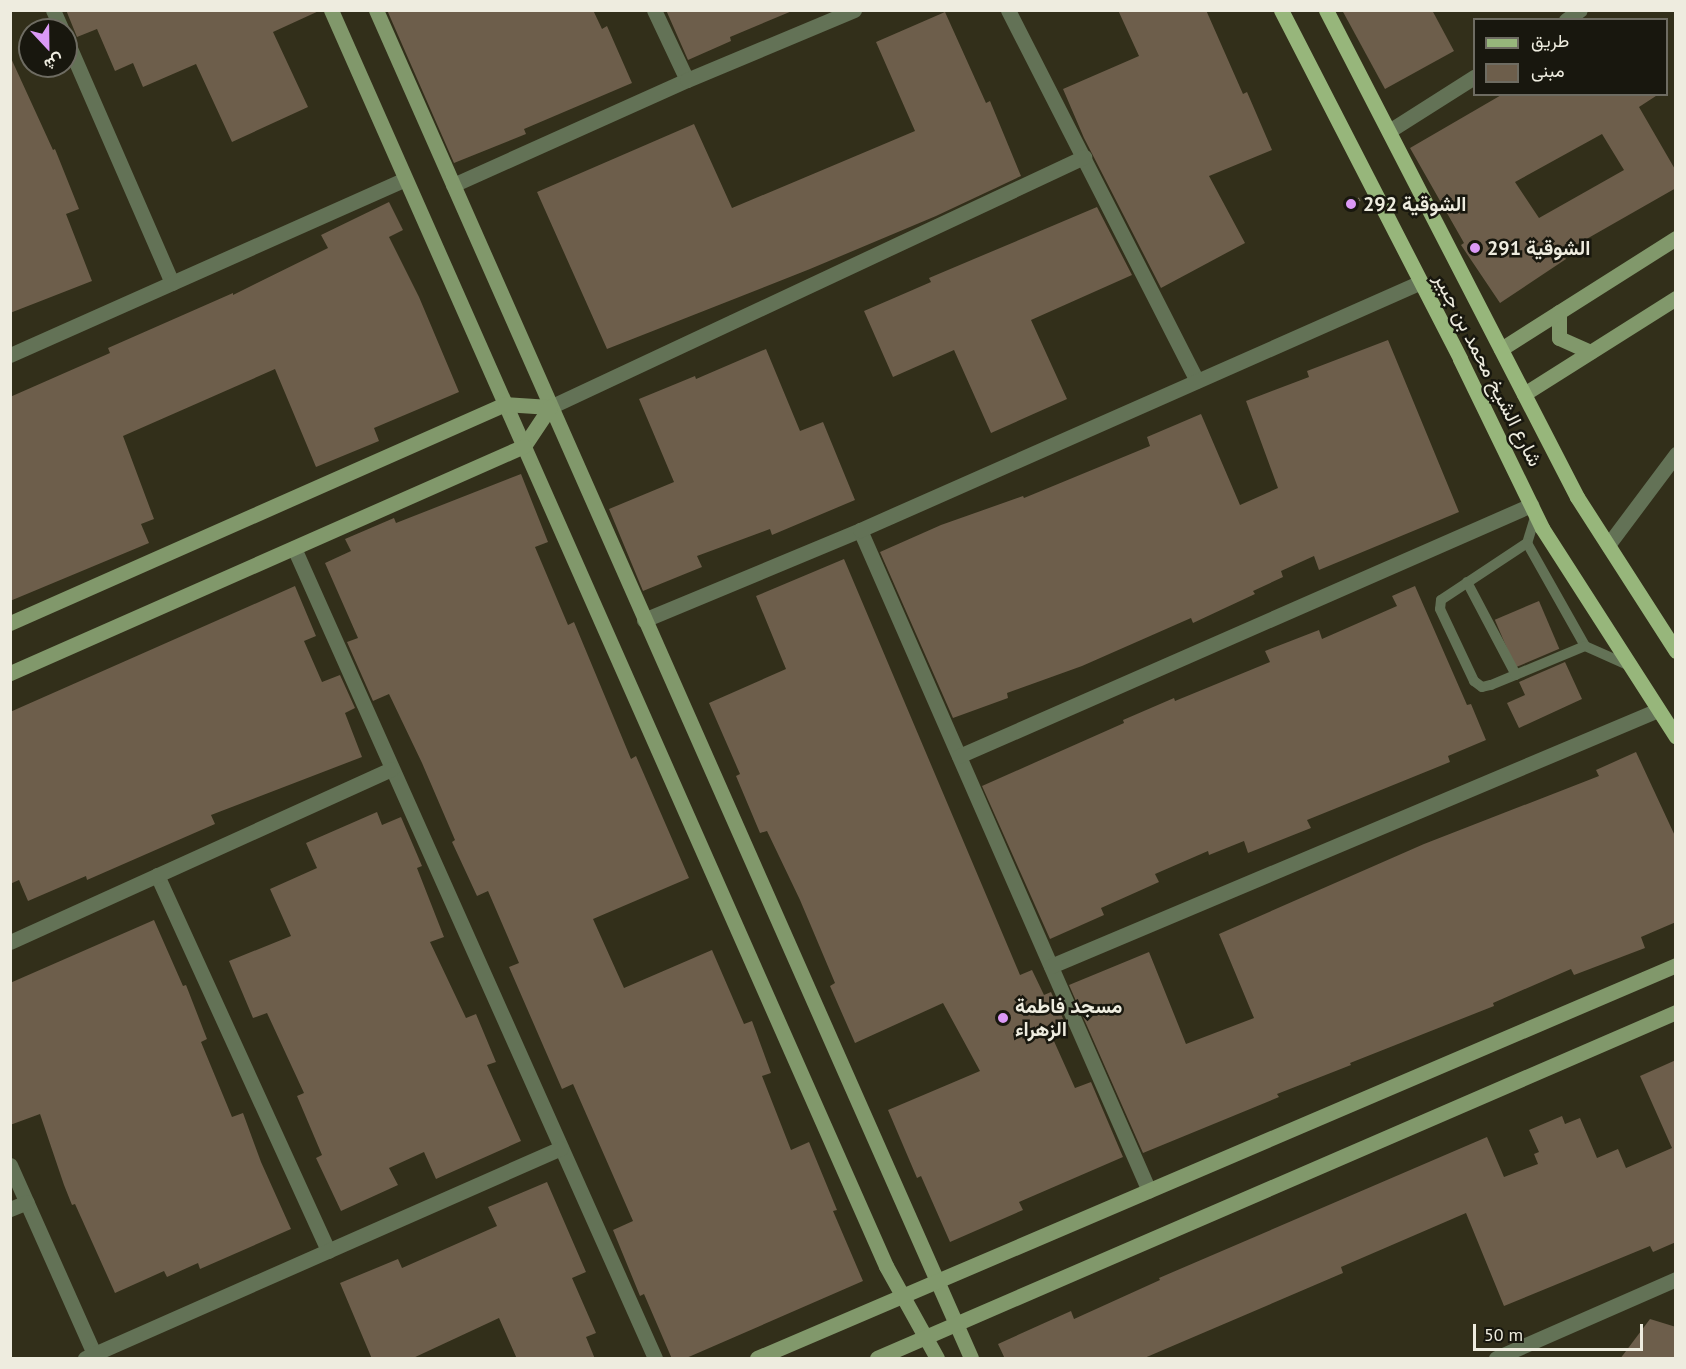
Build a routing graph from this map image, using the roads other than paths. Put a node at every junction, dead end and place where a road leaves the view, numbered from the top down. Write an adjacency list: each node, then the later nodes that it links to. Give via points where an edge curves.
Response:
1 (331, 10): 13 (street)
2 (376, 10): 14 (street)
3 (654, 10): 10 (street)
4 (854, 10): 10 (street)
5 (1008, 10): 12 (street)
6 (1281, 10): 16 (main road, شارع الشيخ محمد بن جبير)
7 (1326, 10): 11 (main road, شارع الشيخ محمد بن جبير)
8 (78, 67): 17 (street)
9 (1473, 78): 11 (street)
10 (687, 80): 14 (street)
11 (1389, 131): 20 (main road, شارع الشيخ محمد بن جبير)
12 (1084, 157): 23 (street); 26 (street)
13 (405, 179): 17 (street); 25 (street)
14 (453, 185): 26 (street)
15 (1676, 238): 19 (street)
16 (1420, 282): 23 (street); 29 (main road, شارع الشيخ محمد بن جبير)
17 (172, 283): 22 (street)
18 (1676, 298): 21 (street)
19 (1559, 312): 20 (street); 21 (street, via 1559,338)
20 (1501, 349): 24 (main road, شارع الشيخ محمد بن جبير)
21 (1590, 352): 24 (street)
22 (10, 355)
23 (1197, 381): 30 (street)
24 (1524, 394): 32 (main road, شارع الشيخ محمد بن جبير, via 1577,496)
25 (505, 404): 26 (street); 27 (street); 36 (street)
26 (550, 407): 27 (street); 35 (street)
27 (524, 446): 33 (street); 59 (street)
28 (1676, 454): 32 (street)
29 (1534, 510): 31 (lane); 39 (main road, شارع الشيخ محمد بن جبير); 44 (street)
30 (860, 530): 35 (street); 44 (street)
31 (1527, 543): 34 (lane); 37 (lane)
32 (1608, 545): 38 (main road, شارع الشيخ محمد بن جبير)
33 (294, 548): 40 (street); 45 (street)
34 (1467, 582): 41 (lane); 41 (lane, via 1441,600 1440,609 1474,681 1482,687)
35 (644, 620): 58 (street)
36 (10, 623)
37 (1585, 646): 39 (lane); 41 (lane)
38 (1676, 651)
39 (1630, 666): 42 (main road, شارع الشيخ محمد بن جبير)
40 (10, 673)
41 (1516, 675)
42 (1658, 710): 43 (main road, شارع الشيخ محمد بن جبير); 49 (street)
43 (1676, 737)
44 (959, 756): 49 (street)
45 (392, 769): 46 (street); 51 (street)
46 (157, 876): 47 (street); 56 (street)
47 (10, 942)
48 (1676, 965): 53 (street)
49 (1051, 966): 53 (street)
50 (1676, 1012): 60 (street)
51 (561, 1148): 56 (street); 63 (street)
52 (10, 1165): 54 (street)
53 (1149, 1191): 58 (street)
54 (27, 1202): 55 (street); 62 (street)
55 (10, 1209)
56 (328, 1251): 62 (street)
57 (1676, 1279): 68 (street)
58 (936, 1282): 59 (street); 60 (street)
59 (903, 1296): 61 (street); 64 (street)
60 (955, 1325): 61 (street); 67 (street)
61 (926, 1337): 65 (street); 66 (street)
62 (90, 1356)
63 (655, 1359)
64 (757, 1359)
65 (878, 1359)
66 (938, 1359)
67 (971, 1359)
68 (1497, 1359)

